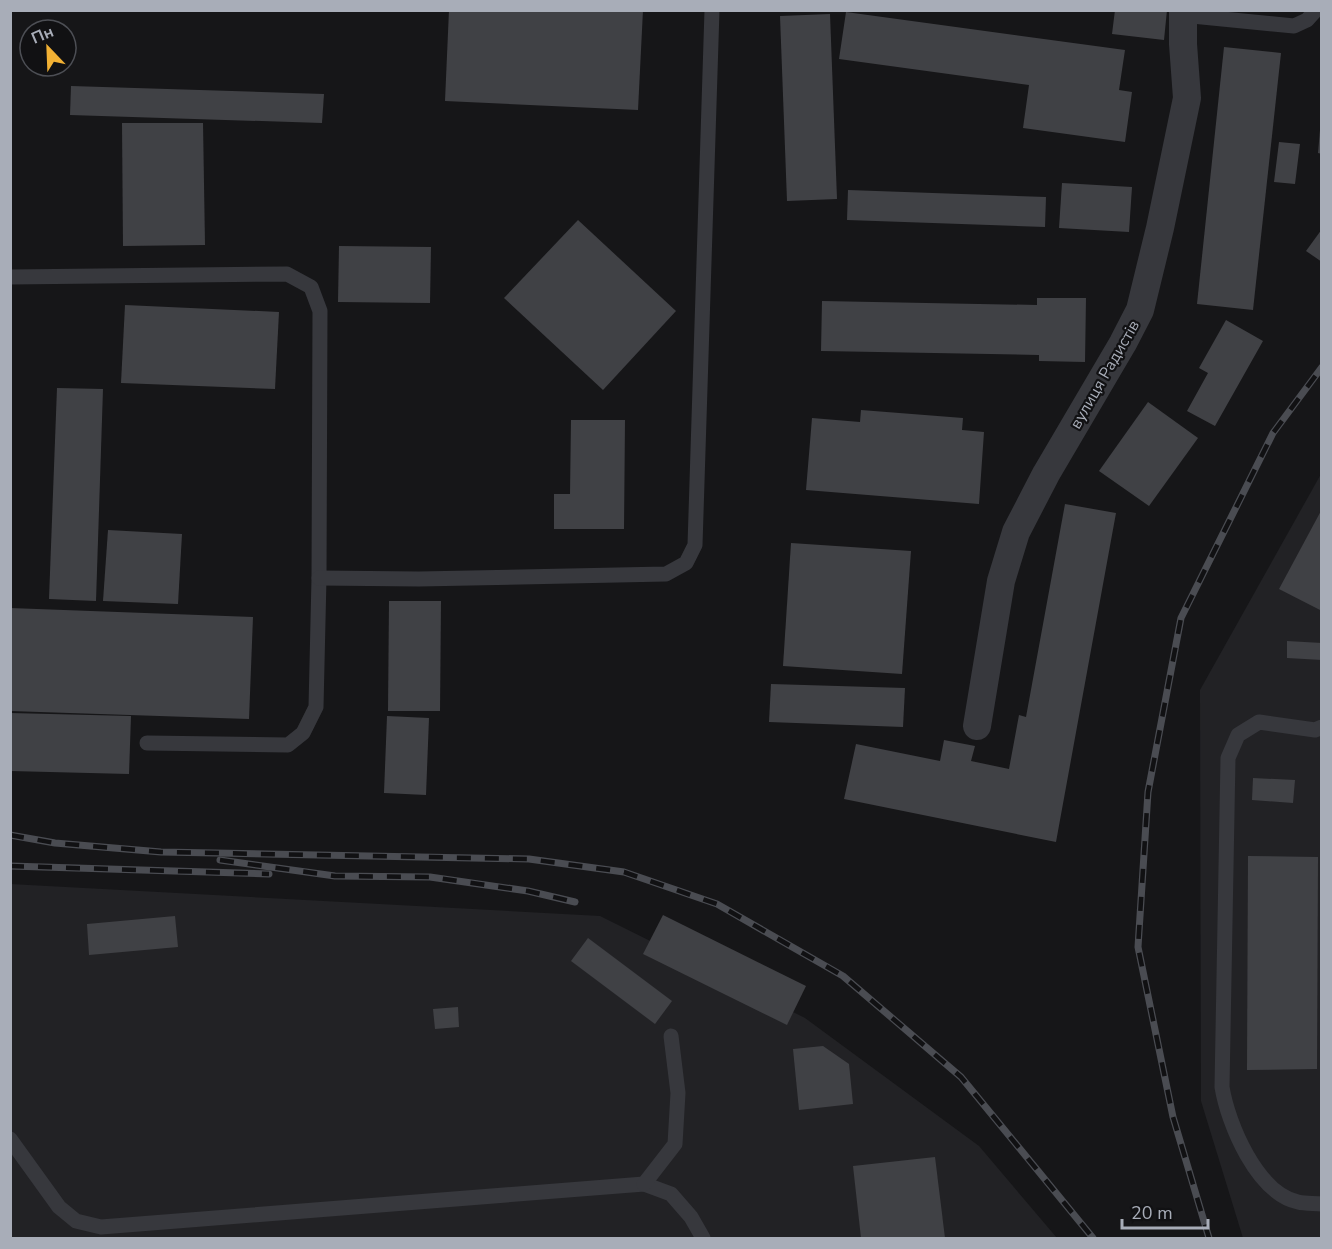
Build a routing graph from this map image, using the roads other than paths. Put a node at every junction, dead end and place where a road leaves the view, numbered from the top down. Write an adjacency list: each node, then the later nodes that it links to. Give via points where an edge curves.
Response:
1 (712, 10): 5 (lane, via 695,545 686,563 666,574)
2 (1316, 10): 3 (lane, via 1294,26)
3 (1183, 13): 6 (street, вулиця Радистів, via 1187,98 1140,310 1016,532 1001,581)
4 (10, 278): 5 (lane, via 287,274 311,288 320,311)
5 (319, 578): 8 (lane, via 316,707 303,733 288,745)
6 (978, 726)
7 (1322, 727): 12 (lane, via 1315,730 1259,722 1238,735 1228,758 1222,1087 1232,1124 1258,1172 1275,1191 1297,1202)
8 (147, 743)
9 (671, 1036): 11 (lane, via 678,1093 675,1144)
10 (10, 1139): 11 (lane, via 59,1207 76,1221 101,1227)
11 (644, 1184): 13 (lane, via 671,1194 691,1217)
12 (1322, 1204)
13 (702, 1239)

